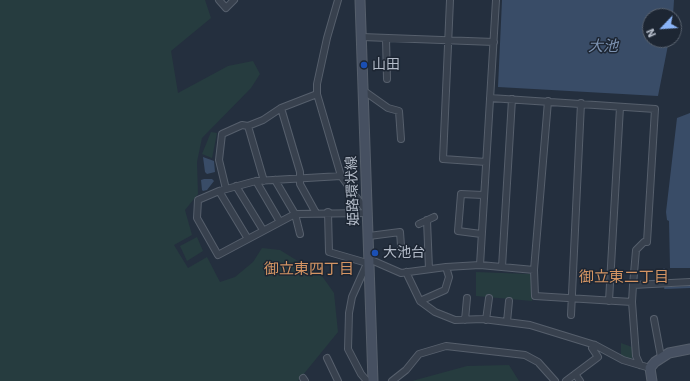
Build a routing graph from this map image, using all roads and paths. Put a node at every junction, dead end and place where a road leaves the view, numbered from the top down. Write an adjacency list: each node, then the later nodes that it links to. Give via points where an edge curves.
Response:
1 (220, 0): 2 (street, via 226,8)
2 (234, 0)
3 (338, 0): 13 (street, via 327,38)
4 (360, 0): 7 (main road, 姫路環状線)
5 (450, 0): 9 (street)
6 (496, 0): 10 (street)
7 (362, 37): 8 (street); 12 (main road, 姫路環状線)
8 (386, 38): 9 (street); 11 (street)
9 (448, 41): 10 (street); 22 (street, via 443,159)
10 (494, 42): 14 (street)
11 (387, 79)
12 (364, 90): 21 (street, via 388,108 399,111); 34 (main road, 姫路環状線)
13 (317, 94): 19 (street); 23 (street)
14 (490, 98): 15 (street); 22 (street)
15 (512, 99): 16 (street); 49 (street)
16 (548, 101): 17 (street); 51 (street)
17 (581, 103): 18 (street); 57 (street)
18 (620, 107): 54 (street, via 655,110 647,242 636,250); 60 (street)
19 (281, 108): 20 (street); 24 (street, via 300,172)
20 (248, 126): 25 (street); 29 (street, via 242,125 222,134 219,160)
21 (401, 139)
22 (486, 162): 31 (street)
23 (341, 176): 24 (street); 34 (street)
24 (299, 178): 26 (street); 33 (street)
25 (264, 180): 26 (street); 27 (street)
26 (274, 180): 35 (street)
27 (256, 181): 28 (street); 38 (street)
28 (236, 186): 29 (street); 40 (street)
29 (226, 189): 30 (street)
30 (219, 191): 44 (street); 44 (street, via 198,200 196,218 218,255)
31 (483, 195): 42 (street); 42 (street, via 461,194 458,231)
32 (328, 212): 33 (street); 34 (street); 46 (street, via 329,252)
33 (316, 213): 35 (street)
34 (368, 213): 43 (main road, 姫路環状線)
35 (295, 214): 38 (street); 41 (street)
36 (434, 217): 37 (street)
37 (427, 220): 39 (street); 50 (street)
38 (280, 222): 40 (street)
39 (419, 224)
40 (264, 230): 44 (street)
41 (300, 234)
42 (481, 234): 47 (street)
43 (369, 236): 45 (street, via 400,232); 46 (main road, 姫路環状線)
44 (248, 239)
45 (401, 246)
46 (368, 261): 52 (street, via 401,273); 75 (street, via 352,297 348,349); 76 (main road, 姫路環状線)
47 (480, 265): 48 (street); 49 (street)
48 (446, 267): 50 (street); 58 (street, via 449,277 445,290)
49 (502, 267): 51 (street)
50 (428, 269): 52 (street)
51 (534, 270): 57 (street, via 535,296)
52 (406, 272): 58 (street)
53 (690, 282): 54 (street)
54 (633, 285): 61 (street)
55 (468, 298): 64 (street)
56 (489, 298): 65 (street)
57 (572, 299): 60 (street); 62 (street)
58 (420, 301): 64 (street, via 435,312 455,320)
59 (509, 301): 66 (street)
60 (608, 301): 61 (street)
61 (632, 302): 71 (street, via 636,356)
62 (571, 316)
63 (654, 318): 69 (street)
64 (465, 320): 65 (street)
65 (486, 320): 66 (street)
66 (507, 322): 67 (street, via 530,325)
67 (595, 345): 71 (street, via 623,360); 73 (street, via 592,348 598,357)
68 (690, 348): 69 (main road)
69 (661, 357): 72 (main road)
70 (327, 358): 74 (street)
71 (640, 365): 72 (street)
72 (650, 368): 81 (main road)
73 (575, 374): 79 (street); 80 (street)
74 (338, 381)
75 (367, 381)
76 (373, 381)
77 (392, 381): 78 (street, via 406,370 419,354 446,346 525,355 538,362)
78 (555, 381)
79 (566, 381)
80 (580, 381)
81 (652, 381)

